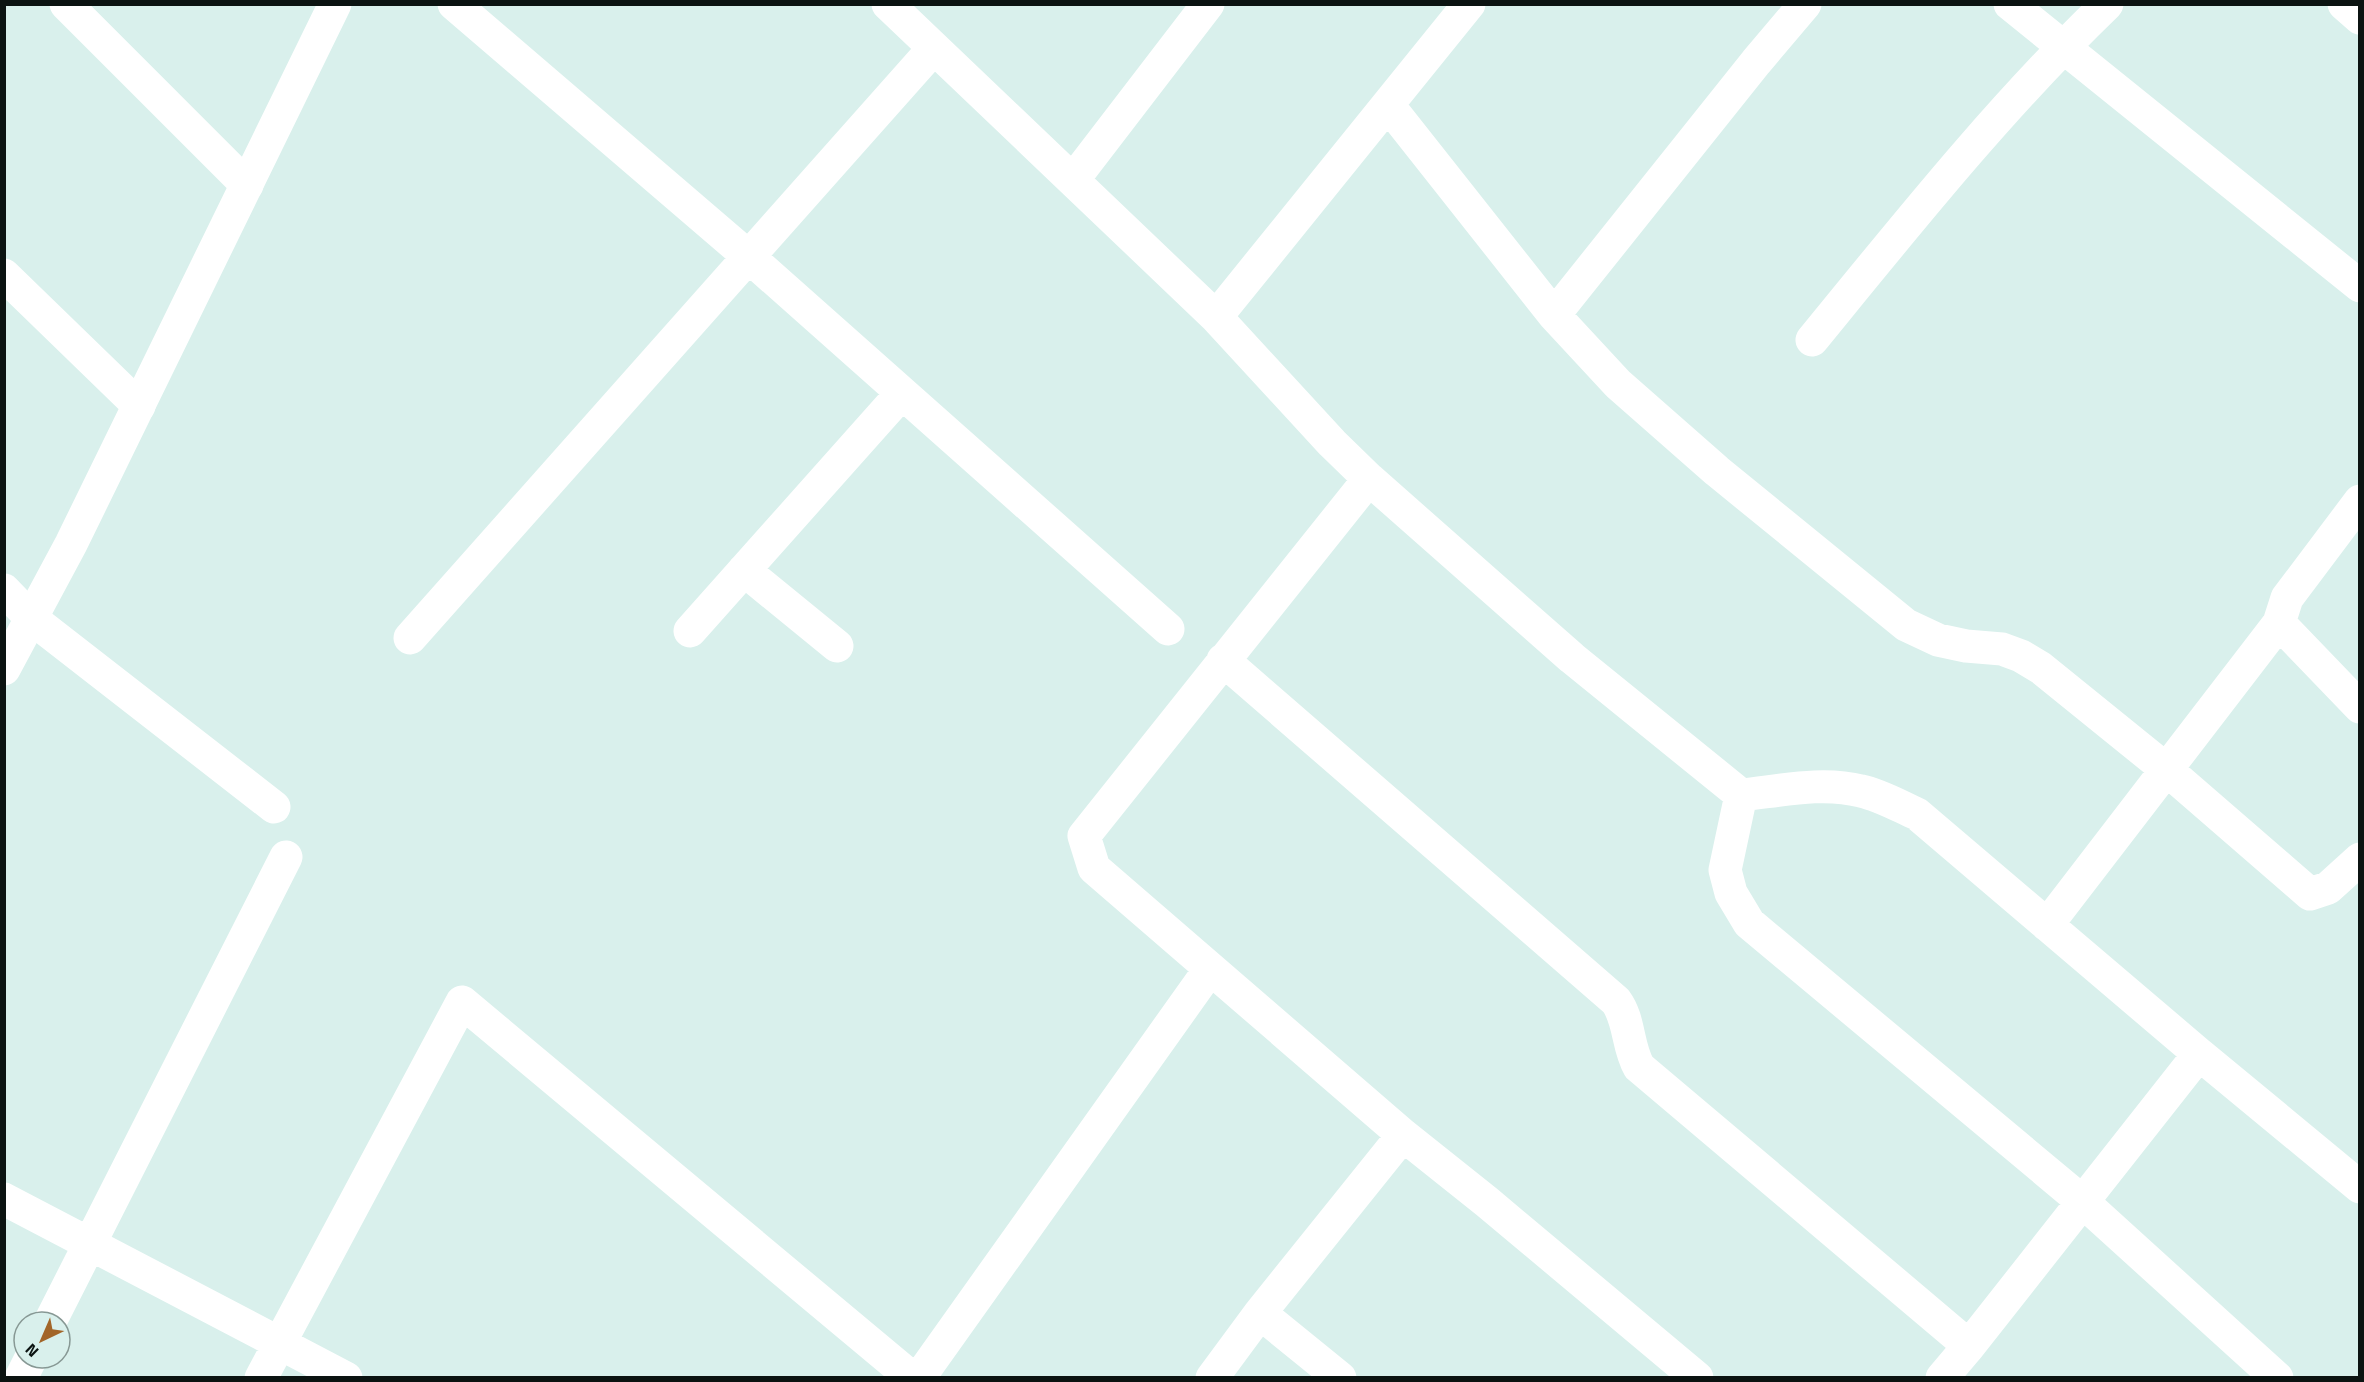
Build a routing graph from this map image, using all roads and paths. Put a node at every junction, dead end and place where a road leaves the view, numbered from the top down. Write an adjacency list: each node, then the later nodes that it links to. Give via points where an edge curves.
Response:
1 (66, 4): 16 (street)
2 (334, 4): 16 (street)
3 (454, 4): 17 (street)
4 (888, 4): 13 (street)
5 (1208, 4): 15 (street)
6 (1469, 4): 14 (street)
7 (1805, 4): 20 (street)
8 (2010, 4): 12 (street)
9 (2108, 4): 12 (street)
10 (2344, 4): 11 (street)
11 (2360, 18)
12 (2063, 47): 19 (street); 22 (street, via 1909,221)
13 (934, 48): 15 (street); 17 (street)
14 (1388, 105): 20 (street); 21 (street)
15 (1072, 180): 21 (street)
16 (247, 185): 24 (street)
17 (749, 257): 23 (street); 33 (street)
18 (4, 275): 24 (street)
19 (2360, 286)
20 (1554, 315): 38 (street, via 1618,384 1717,471 1906,625 1938,640 2002,649 2021,656)
21 (1216, 316): 25 (street)
22 (1812, 340)
23 (902, 393): 27 (street); 31 (street)
24 (138, 406): 29 (street)
25 (1369, 479): 35 (street); 39 (street, via 1572,658)
26 (2360, 501): 30 (street, via 2287,598)
27 (744, 570): 32 (street); 34 (street)
28 (4, 590): 29 (street)
29 (32, 618): 36 (street); 40 (street)
30 (2279, 623): 37 (street); 38 (street)
31 (1168, 629)
32 (690, 631)
33 (410, 638)
34 (837, 646)
35 (1223, 660): 44 (street, via 1084,836 1094,868); 54 (street, via 1616,1001 1622,1009 1639,1067)
36 (4, 669)
37 (2360, 706)
38 (2167, 770): 42 (street, via 2310,894 2328,888); 43 (street)
39 (1741, 795): 43 (street, via 1816,787 1863,791 1917,814); 49 (street, via 1725,870 1731,893 1749,923)
40 (274, 807)
41 (286, 856): 50 (street)
42 (2360, 859)
43 (2048, 925): 45 (street)
44 (1210, 969): 46 (street); 58 (street)
45 (2199, 1054): 47 (street); 49 (street)
46 (1403, 1135): 52 (street); 61 (street)
47 (2360, 1187)
48 (4, 1199): 50 (street)
49 (2083, 1202): 54 (street); 63 (street)
50 (91, 1244): 51 (street); 53 (street)
51 (56, 1310)
52 (1260, 1312): 59 (street); 60 (street)
53 (280, 1343): 55 (street); 56 (street); 57 (street, via 462,1002)
54 (1969, 1346): 62 (street)
55 (261, 1377)
56 (346, 1377)
57 (912, 1377)
58 (918, 1377)
59 (1212, 1377)
60 (1340, 1377)
61 (1697, 1377)
62 (1942, 1377)
63 (2277, 1377)

